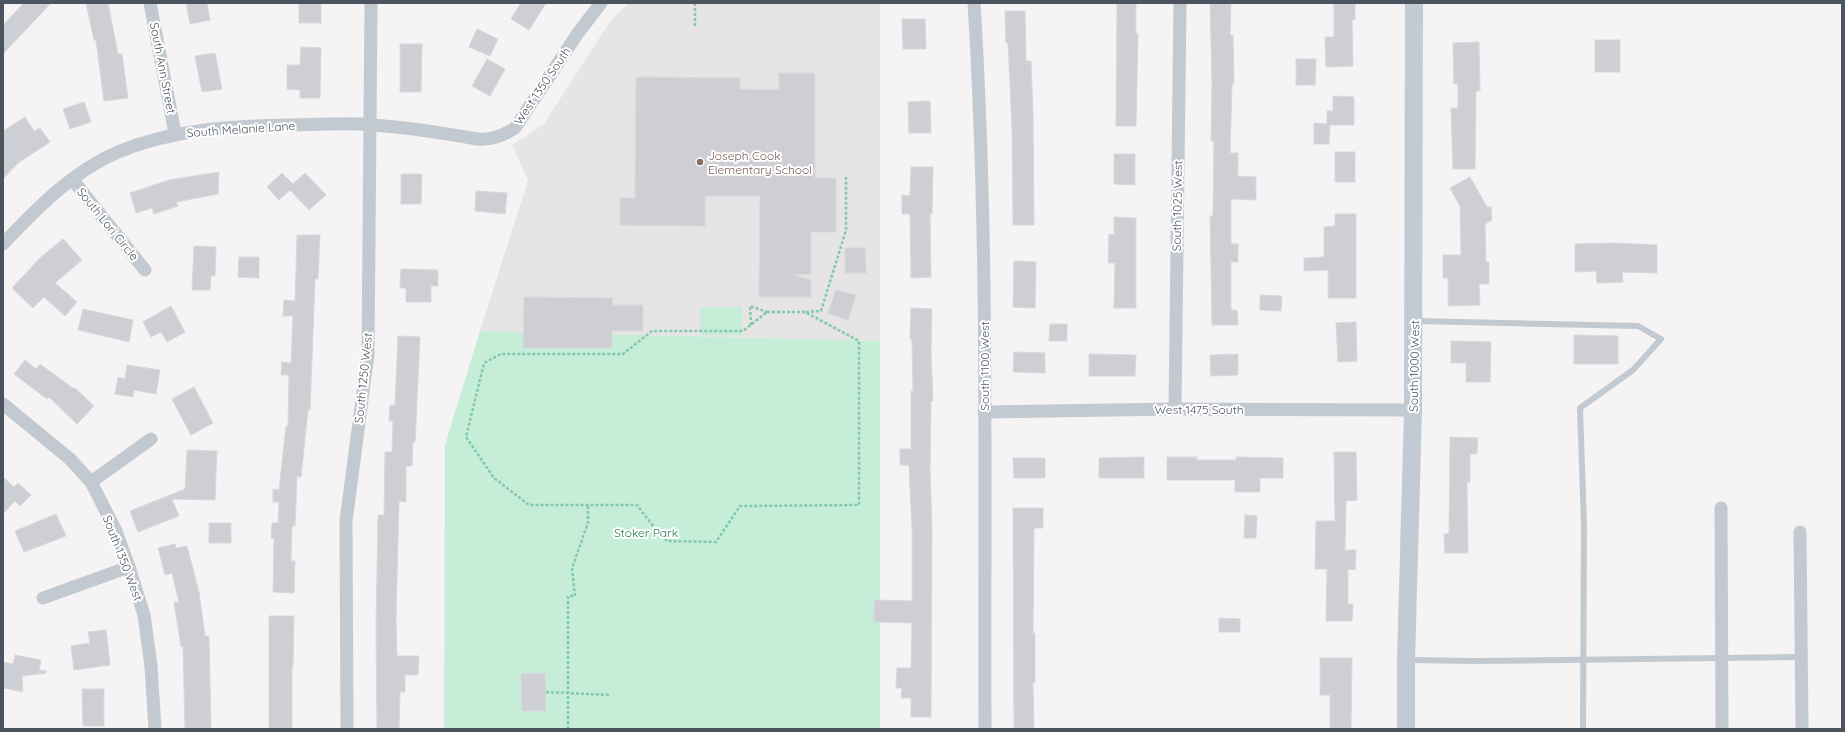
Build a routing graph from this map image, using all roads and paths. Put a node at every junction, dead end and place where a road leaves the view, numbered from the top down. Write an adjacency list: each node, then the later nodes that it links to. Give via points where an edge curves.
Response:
1 (150, 3): 10 (street, South Ann Street)
2 (371, 3): 9 (street, South 1250 West)
3 (601, 3): 9 (street, West 1350 South, via 515,128 502,136 490,140 477,139)
4 (695, 3): 8 (path)
5 (974, 3): 22 (street, South 1100 West, via 981,142)
6 (1180, 3): 20 (street, South 1025 West)
7 (1414, 3): 17 (main road, South 1000 West)
8 (695, 26)
9 (370, 124): 10 (street, South Melanie Lane, via 248,126); 38 (street, South 1250 West, via 368,354 346,521)
10 (175, 133): 12 (street, South Melanie Lane, via 117,152)
11 (846, 177): 16 (path, via 846,230 820,311)
12 (72, 179): 13 (street, South Melanie Lane); 14 (street, South Lori Circle)
13 (3, 244)
14 (145, 270)
15 (767, 312): 16 (path); 18 (path); 18 (path, via 750,306)
16 (805, 312): 25 (path, via 860,341 858,505 740,506 716,542 667,540 637,505)
17 (1414, 321): 21 (main road, South 1000 West); 32 (lane, via 1638,326 1661,339 1633,370 1580,408 1584,525)
18 (751, 325): 25 (path, via 743,331 652,331 623,354 501,354 484,363 466,437 494,478 529,505)
19 (3, 404): 24 (street, South 1350 West, via 70,460)
20 (1175, 409): 21 (street, West 1475 South); 22 (street, West 1475 South)
21 (1413, 410): 33 (main road, South 1000 West)
22 (984, 412): 40 (street, South 1100 West)
23 (150, 439): 24 (street)
24 (91, 482): 28 (street, South 1350 West, via 116,531)
25 (588, 505): 35 (path, via 588,523 572,568 575,596 568,596)
26 (1721, 508): 30 (street)
27 (1800, 532): 31 (street)
28 (129, 567): 29 (street); 37 (street, South 1350 West, via 144,615 151,666)
29 (43, 598)
30 (1722, 658): 31 (lane); 32 (lane); 43 (street)
31 (1801, 658): 44 (street)
32 (1584, 659): 33 (lane); 42 (lane)
33 (1406, 660): 41 (main road, South 1000 West)
34 (546, 692): 35 (path)
35 (567, 694): 36 (path); 39 (path)
36 (609, 695)
37 (155, 729)
38 (347, 729)
39 (568, 729)
40 (984, 729)
41 (1406, 729)
42 (1583, 729)
43 (1722, 729)
44 (1802, 729)

